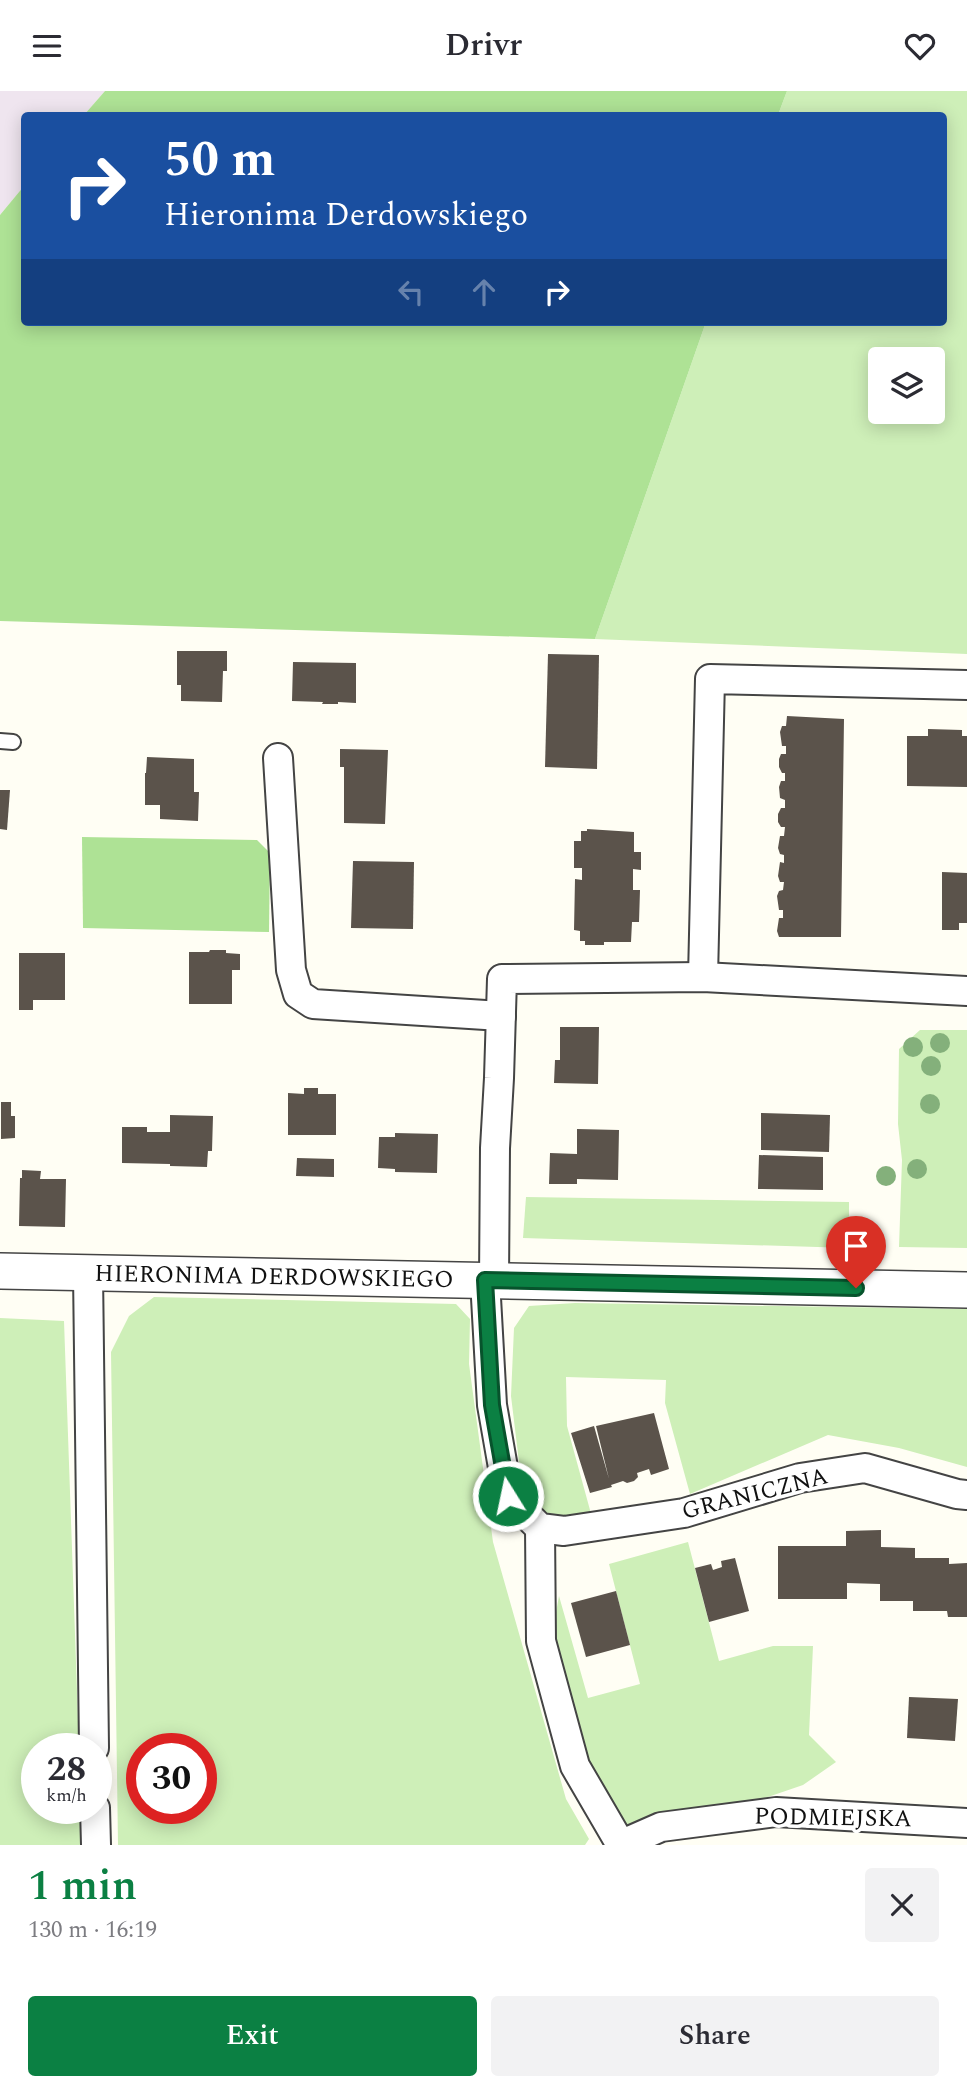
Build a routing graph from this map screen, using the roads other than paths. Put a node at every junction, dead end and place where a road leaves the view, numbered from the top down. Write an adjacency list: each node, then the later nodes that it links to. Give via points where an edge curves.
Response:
1 (967, 685): 3 (street, via 710,679)
2 (278, 758): 5 (street, via 291,969 298,993 313,1004)
3 (703, 977): 4 (street); 5 (street, via 502,979)
4 (967, 992)
5 (501, 1016): 8 (street)
6 (0, 1271): 7 (street, HIERONIMA DERDOWSKIEGO)
7 (88, 1273): 8 (street, HIERONIMA DERDOWSKIEGO); 12 (street)
8 (489, 1280): 9 (street, HIERONIMA DERDOWSKIEGO); 11 (street, via 492,1405 508,1496)
9 (967, 1290)
10 (967, 1495): 11 (street, GRANICZNA, via 864,1468 800,1478 684,1513 564,1531)
11 (540, 1528): 16 (street, via 541,1641 575,1766)
12 (94, 1733)
13 (967, 1823): 16 (street, PODMIEJSKA, via 776,1812 661,1827)
14 (95, 1824): 15 (street)
15 (96, 1845)
16 (621, 1845)

